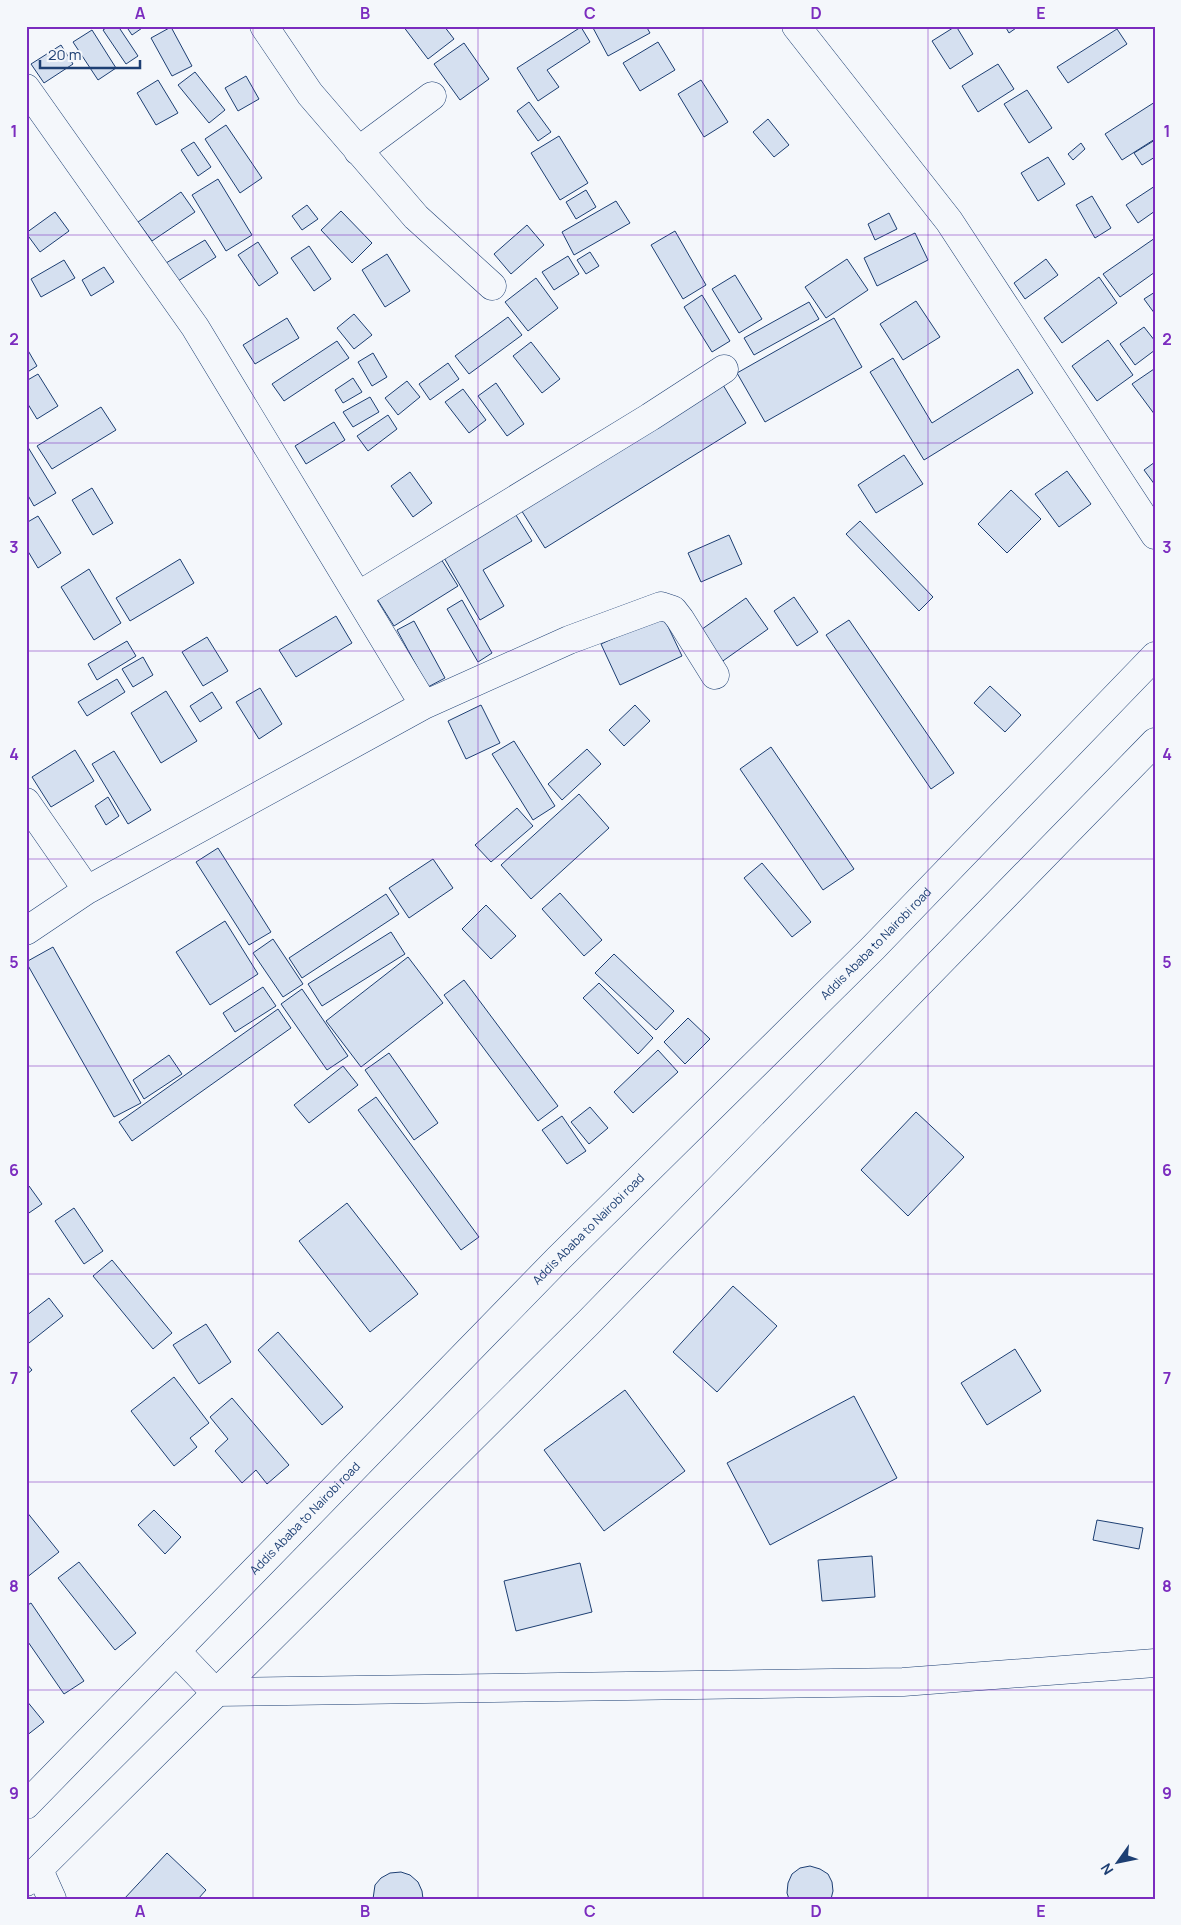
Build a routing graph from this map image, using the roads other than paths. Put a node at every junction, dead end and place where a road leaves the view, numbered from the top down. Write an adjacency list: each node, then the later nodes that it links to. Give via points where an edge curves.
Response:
1 (264, 26): 5 (main road, via 310,94)
2 (796, 26): 8 (main road, via 949,220)
3 (26, 88): 9 (main road, via 195,327)
4 (432, 96): 5 (main road)
5 (358, 151): 6 (main road, via 416,217)
6 (492, 286)
7 (724, 369): 9 (main road)
8 (1155, 535)
9 (359, 596): 12 (main road)
10 (1155, 656): 17 (main road, Addis Ababa to Nairobi road, via 873,948 558,1259)
11 (715, 675): 12 (main road, via 680,618 673,610 661,606 569,640)
12 (424, 705): 15 (main road)
13 (1155, 742): 19 (main road, via 588,1323)
14 (26, 802): 15 (main road)
15 (87, 890): 16 (main road)
16 (26, 931)
17 (176, 1651): 19 (main road); 20 (main road, Addis Ababa to Nairobi road)
18 (1155, 1664): 19 (main road, via 903,1682)
19 (215, 1692): 21 (main road)
20 (26, 1805)
21 (32, 1876): 22 (main road)
22 (52, 1899)

